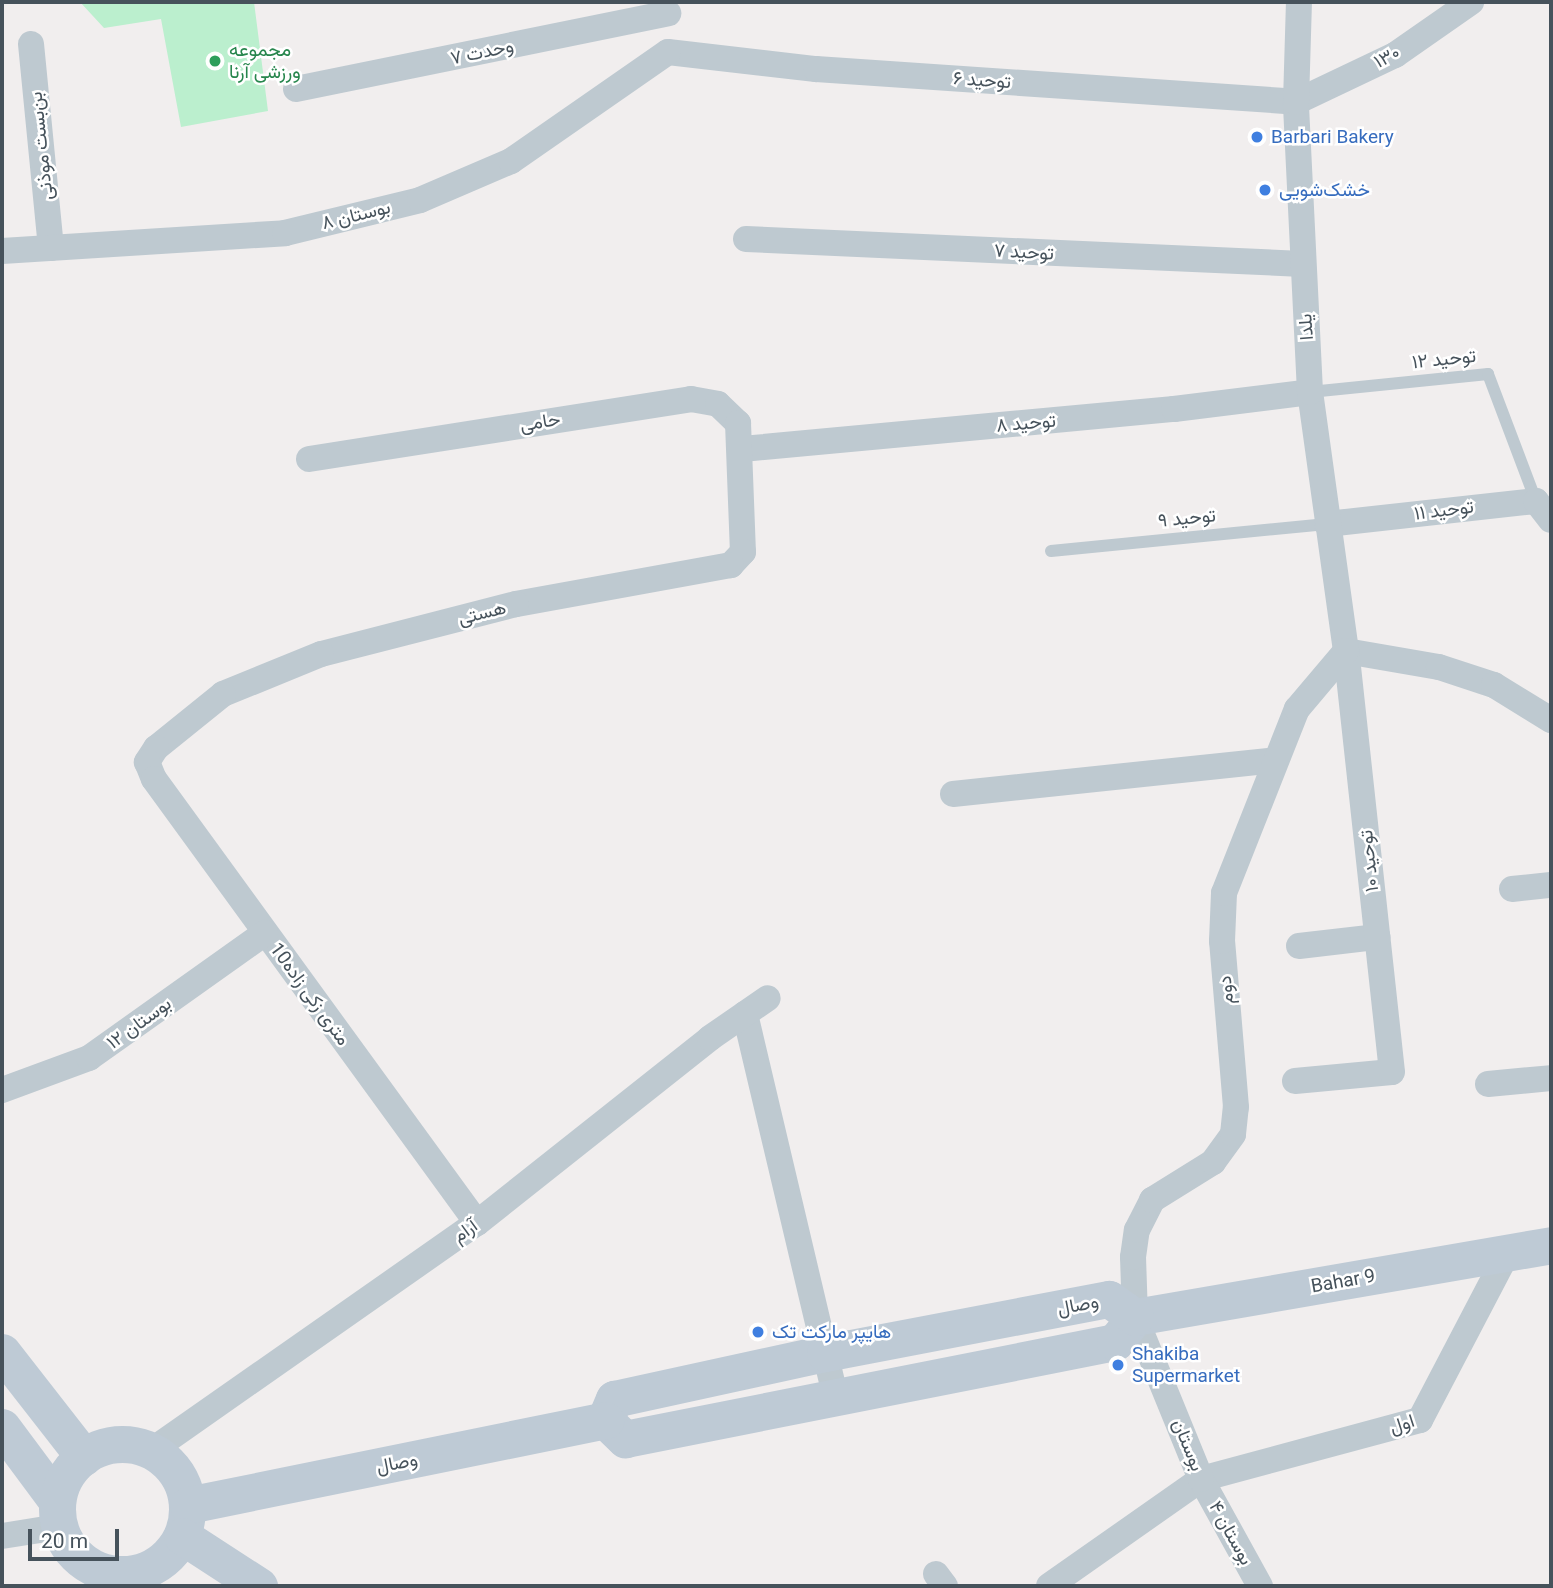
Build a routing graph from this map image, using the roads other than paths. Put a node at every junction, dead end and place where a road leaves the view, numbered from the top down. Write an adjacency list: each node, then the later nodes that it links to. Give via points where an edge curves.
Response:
1 (1299, 2): 7 (street, یلدا)
2 (1471, 2): 7 (street, ۱۳۰, via 1395,55)
3 (668, 7): 5 (street); 6 (street, وحدت ۷)
4 (31, 44): 9 (street, بن‌بست موذنی)
5 (668, 52): 7 (street, توحید ۶, via 816,69); 9 (street, بوستان ۸, via 511,161 420,200 285,233)
6 (296, 89)
7 (1296, 102): 11 (street, یلدا)
8 (746, 239): 11 (street, توحید ۷)
9 (51, 248): 10 (street, بوستان ۸)
10 (2, 251)
11 (1302, 264): 12 (street, یلدا)
12 (1310, 392): 13 (street, توحید ۸); 15 (lane, توحید ۱۲, via 1488,374); 16 (street, یلدا)
13 (742, 449): 14 (street, حامی, via 734,415 718,404 691,399); 21 (street, هستی, via 743,552 731,565 516,604 321,654 223,694 156,748)
14 (309, 459)
15 (1543, 510): 16 (street, توحید ۱۱)
16 (1327, 524): 17 (lane, توحید ۹); 18 (street, یلدا)
17 (1051, 551)
18 (1346, 651): 19 (street, via 1438,667 1494,685); 20 (street, دوم, via 1297,709); 26 (street, توحید ۱۰)
19 (1551, 720)
20 (1275, 760): 22 (street); 37 (street, دوم, via 1224,893 1222,941 1236,1107 1233,1134 1213,1162 1153,1200 1137,1230)
21 (146, 762): 25 (street, 10متری زکی زاده)
22 (953, 794)
23 (1551, 885): 24 (street)
24 (1512, 889)
25 (265, 933): 33 (street, بوستان ۱۲, via 89,1058); 34 (street, 10متری زکی زاده)
26 (1377, 937): 27 (street); 31 (street, توحید ۱۰, via 1392,1072)
27 (1298, 946)
28 (768, 998): 29 (street, آرام)
29 (745, 1014): 34 (street, آرام); 39 (street)
30 (1551, 1078): 32 (street)
31 (1295, 1081)
32 (1488, 1084)
33 (2, 1090)
34 (477, 1223): 43 (street, آرام)
35 (1551, 1245): 36 (main road, Bahar 9)
36 (1508, 1252): 37 (main road, Bahar 9); 45 (street, اول, via 1420,1420)
37 (1135, 1317): 39 (main road, وصال, via 1108,1299); 40 (main road, via 1115,1342); 45 (street, بوستان)
38 (2, 1352): 44 (main road)
39 (825, 1353): 40 (street); 41 (main road, وصال, via 614,1399)
40 (836, 1399): 41 (main road, via 625,1438)
41 (605, 1420): 47 (main road, وصال)
42 (2, 1427): 46 (main road)
43 (151, 1451): 44 (main road, via 117,1444); 47 (main road, via 177,1473)
44 (84, 1457): 46 (main road, via 66,1476)
45 (1201, 1479): 51 (street, بوستان); 52 (street, بوستان ۴)
46 (58, 1514): 48 (street); 49 (main road, via 69,1546 84,1562 125,1575)
47 (185, 1521): 49 (main road, via 161,1562); 50 (main road)
48 (2, 1536)
49 (159, 1578)
50 (258, 1586)
51 (1049, 1586)
52 (1260, 1586)

